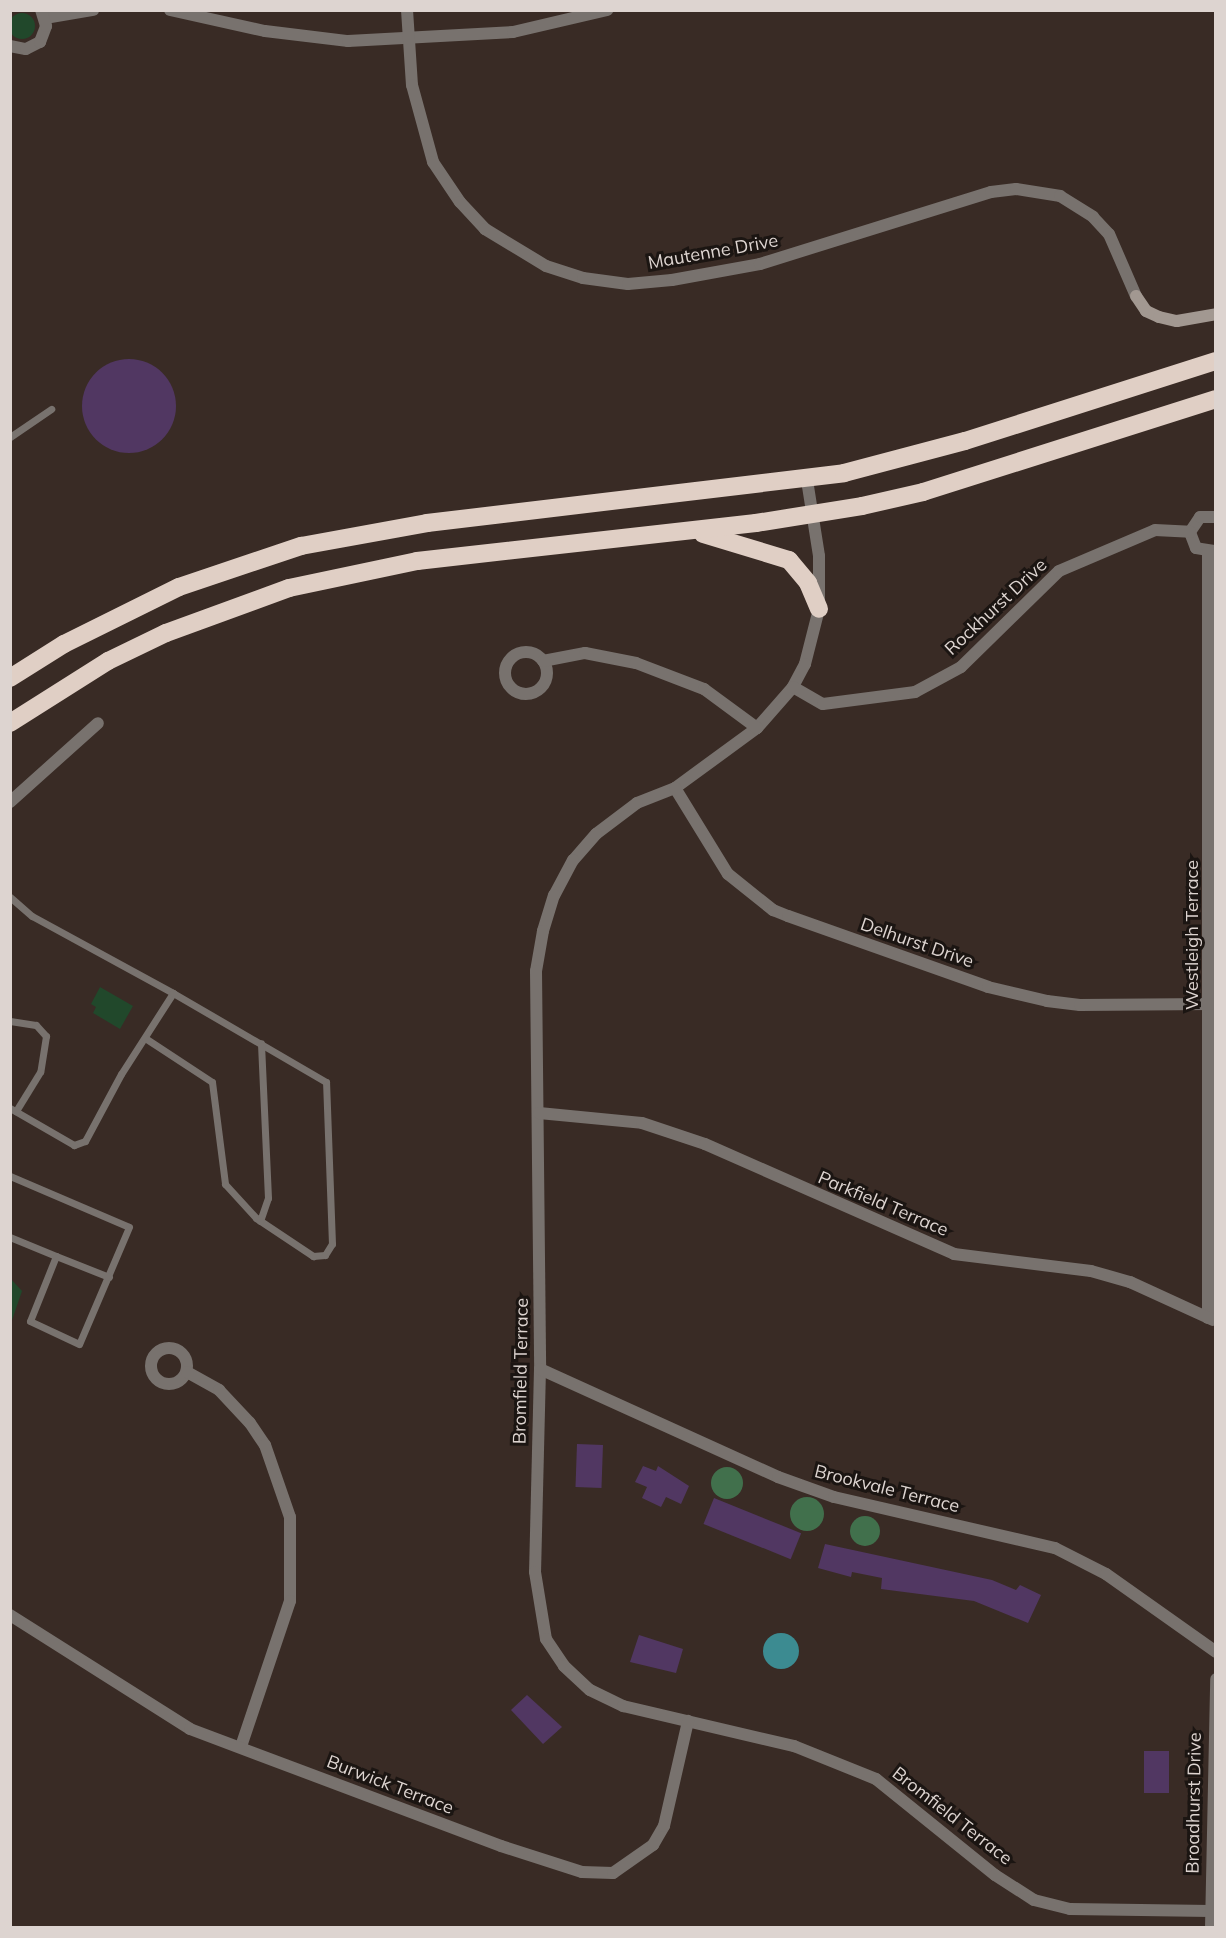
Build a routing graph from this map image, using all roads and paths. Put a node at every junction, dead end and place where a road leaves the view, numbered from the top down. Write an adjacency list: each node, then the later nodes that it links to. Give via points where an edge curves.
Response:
1 (93, 10): 5 (street)
2 (170, 10): 6 (street, via 296,36 348,41)
3 (407, 10): 6 (street, Mautenne Drive)
4 (607, 10): 6 (street, via 513,32)
5 (43, 14): 7 (street, via 40,42 26,49)
6 (408, 38): 8 (street, Mautenne Drive, via 412,85 433,162 460,202 485,229 546,266 583,278 628,284 672,280 760,264 991,192 1016,189 1060,196 1093,217 1109,234 1146,311 1177,321)
7 (10, 46)
8 (1215, 314)
9 (1215, 361): 13 (highway, via 917,455)
10 (1215, 399): 14 (highway, via 923,492)
11 (51, 409): 12 (lane)
12 (10, 437)
13 (807, 480): 14 (street, Bromfield Terrace); 21 (highway, via 427,523 300,546 159,596 64,644)
14 (814, 516): 16 (highway); 19 (street, Bromfield Terrace)
15 (1215, 517): 17 (street, via 1200,517)
16 (690, 531): 19 (highway, via 789,560 808,583); 23 (highway, via 417,561 289,588 156,638 108,661)
17 (1190, 532): 18 (street, via 1196,548); 22 (street, Rockhurst Drive, via 1155,530 1059,571 961,667 915,692 823,704)
18 (1212, 552): 30 (street, Westleigh Terrace)
19 (819, 609): 22 (street, Bromfield Terrace, via 805,663)
20 (543, 661): 25 (street, via 585,652 636,663 704,689)
21 (10, 678)
22 (793, 687): 25 (street, Bromfield Terrace)
23 (10, 723)
24 (98, 723): 27 (street)
25 (757, 728): 26 (street, Bromfield Terrace)
26 (675, 788): 30 (street, Delhurst Drive, via 728,874 772,910 988,987 1047,1001); 35 (street, Bromfield Terrace, via 637,803 596,834 573,860 554,895 536,971)
27 (10, 802)
28 (10, 897): 29 (lane, via 32,916)
29 (173, 993): 32 (lane); 33 (lane)
30 (1210, 1004): 41 (street, Westleigh Terrace)
31 (10, 1021): 34 (lane, via 36,1025 46,1036 40,1072)
32 (145, 1038): 34 (lane, via 85,1141 74,1145); 37 (lane, via 212,1083 225,1184)
33 (261, 1043): 37 (lane, via 268,1198); 37 (lane, via 326,1082 332,1244 325,1255 313,1256)
34 (13, 1109)
35 (539, 1113): 41 (street, Parkfield Terrace, via 642,1123 705,1144 954,1254 1091,1271 1130,1282); 42 (street, Bromfield Terrace)
36 (10, 1176): 40 (lane, via 129,1227)
37 (260, 1221)
38 (10, 1237): 39 (lane)
39 (56, 1256): 40 (lane); 40 (lane, via 30,1322 80,1344)
40 (109, 1276)
41 (1212, 1320)
42 (540, 1370): 45 (street, Brookvale Terrace, via 778,1477 834,1497 1055,1548 1106,1574); 47 (street, Bromfield Terrace, via 535,1572 546,1639 564,1666 590,1690 623,1706)
43 (187, 1372): 48 (street, via 219,1390 250,1423 268,1453 290,1517 290,1601)
44 (10, 1615): 48 (street, Burwick Terrace, via 190,1729)
45 (1215, 1652)
46 (1215, 1679): 49 (street, Broadhurst Drive)
47 (688, 1721): 48 (street, Burwick Terrace, via 664,1826 637,1860 613,1873 582,1872 501,1846); 49 (street, Bromfield Terrace, via 794,1746 876,1779 995,1875 1034,1900 1070,1909)
48 (241, 1748)
49 (1211, 1911): 50 (street, Broadhurst Drive)
50 (1211, 1928)

